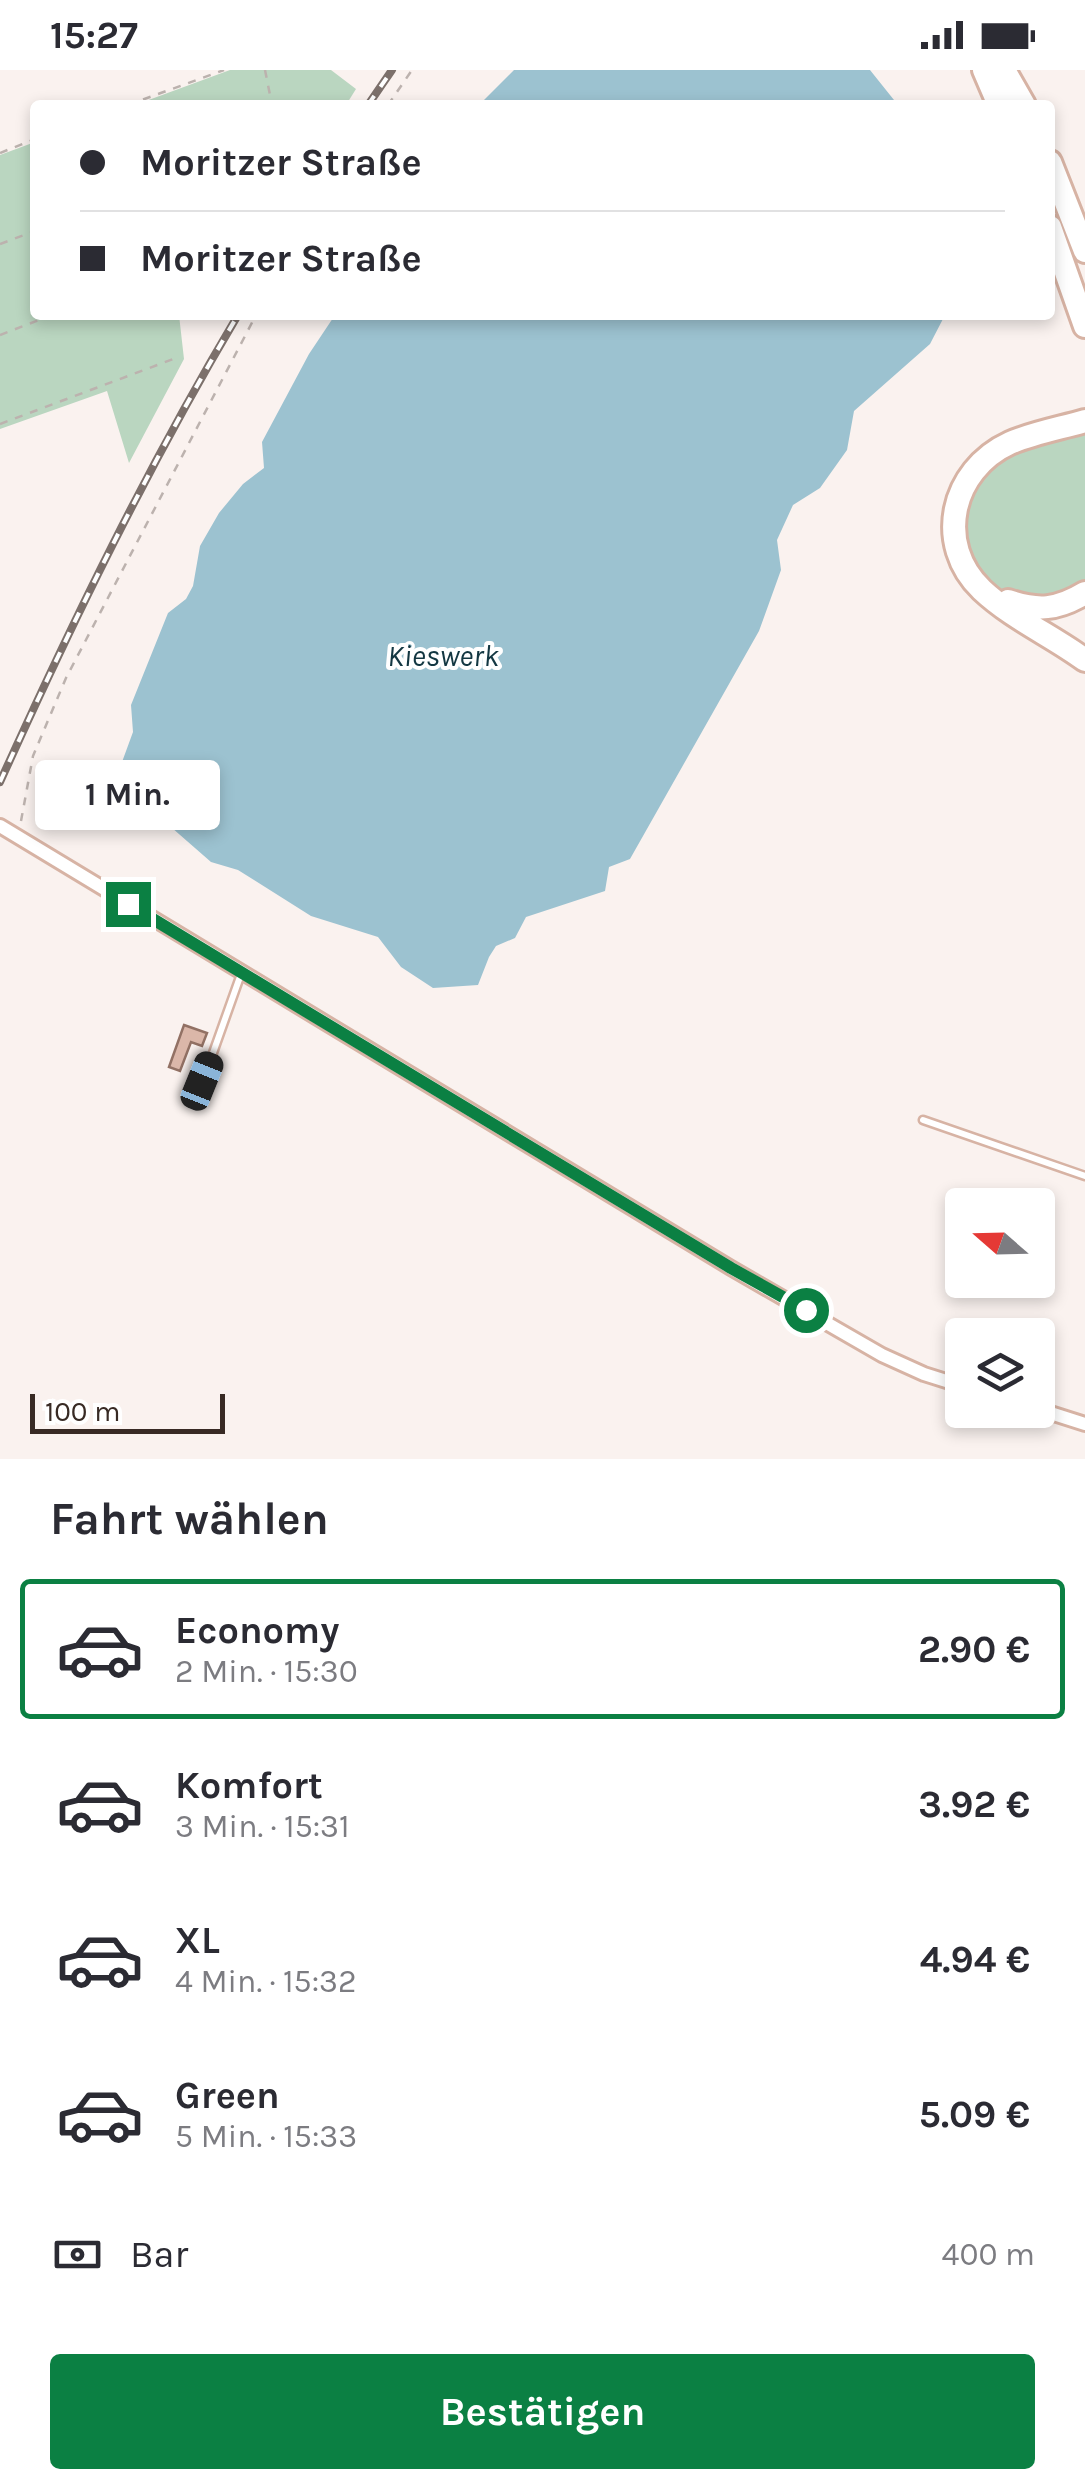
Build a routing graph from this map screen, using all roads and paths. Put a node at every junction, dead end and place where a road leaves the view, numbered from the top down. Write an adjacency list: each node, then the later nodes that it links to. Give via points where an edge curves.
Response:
1 (224, 70): 6 (path)
2 (265, 70): 7 (path)
3 (412, 70): 8 (path)
4 (984, 70): 9 (highway)
5 (1004, 70): 10 (highway)
6 (142, 100)
7 (271, 100)
8 (391, 100)
9 (998, 100)
10 (1021, 100)
11 (30, 142): 12 (path)
12 (0, 153)
13 (1055, 175): 17 (highway)
14 (30, 233): 16 (path)
15 (1055, 241): 20 (highway)
16 (0, 244)
17 (1085, 251)
18 (39, 320): 21 (path)
19 (253, 320): 29 (path, via 66,678 34,756)
20 (1085, 326)
21 (0, 335)
22 (176, 358): 24 (path)
23 (1082, 422): 25 (highway, via 1010,443 968,477 953,536 964,566)
24 (0, 424)
25 (989, 594): 26 (highway, via 1033,610); 27 (highway)
26 (1085, 594)
27 (1085, 660)
28 (0, 826): 29 (street)
29 (19, 838): 30 (street)
30 (242, 970): 31 (lane); 34 (street, via 731,1268 882,1354)
31 (202, 1081)
32 (923, 1120): 33 (lane)
33 (1085, 1176)
34 (945, 1381)
35 (1055, 1414): 36 (street)
36 (1085, 1424)

